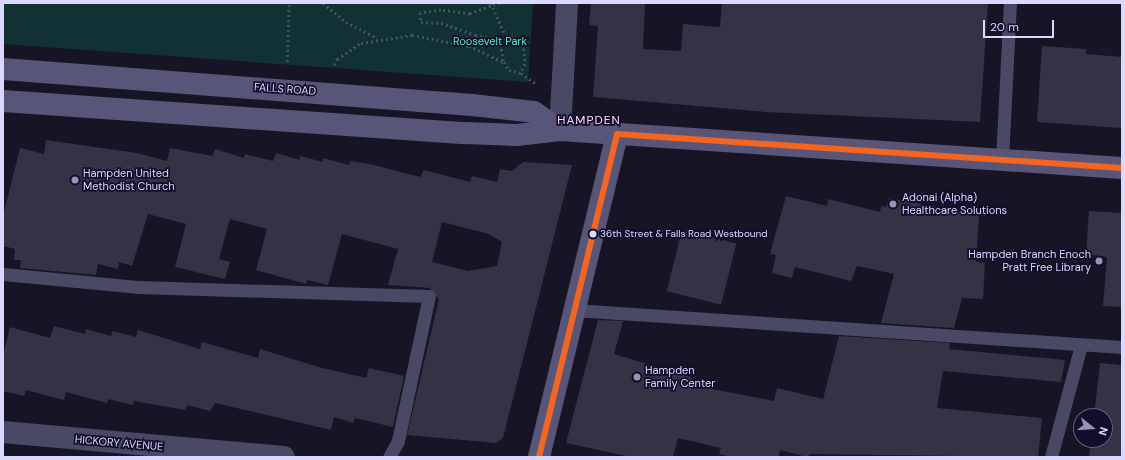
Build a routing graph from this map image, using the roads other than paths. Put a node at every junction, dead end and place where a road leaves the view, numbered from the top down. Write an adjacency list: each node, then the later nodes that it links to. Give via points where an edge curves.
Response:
1 (568, 3): 5 (street)
2 (1010, 3): 7 (lane)
3 (3, 69): 5 (main road, FALLS ROAD, via 465,104 534,112)
4 (3, 101): 5 (main road, via 465,133 517,135)
5 (560, 130): 6 (main road)
6 (617, 134): 7 (main road); 10 (main road)
7 (1002, 160): 8 (main road)
8 (1122, 168)
9 (3, 274): 15 (lane, via 139,287 430,296 398,441)
10 (574, 310): 11 (lane); 16 (main road)
11 (1081, 345): 12 (lane); 17 (lane)
12 (1122, 347)
13 (3, 432): 14 (street, HICKORY AVENUE)
14 (284, 457)
15 (389, 457)
16 (538, 457)
17 (1051, 457)

